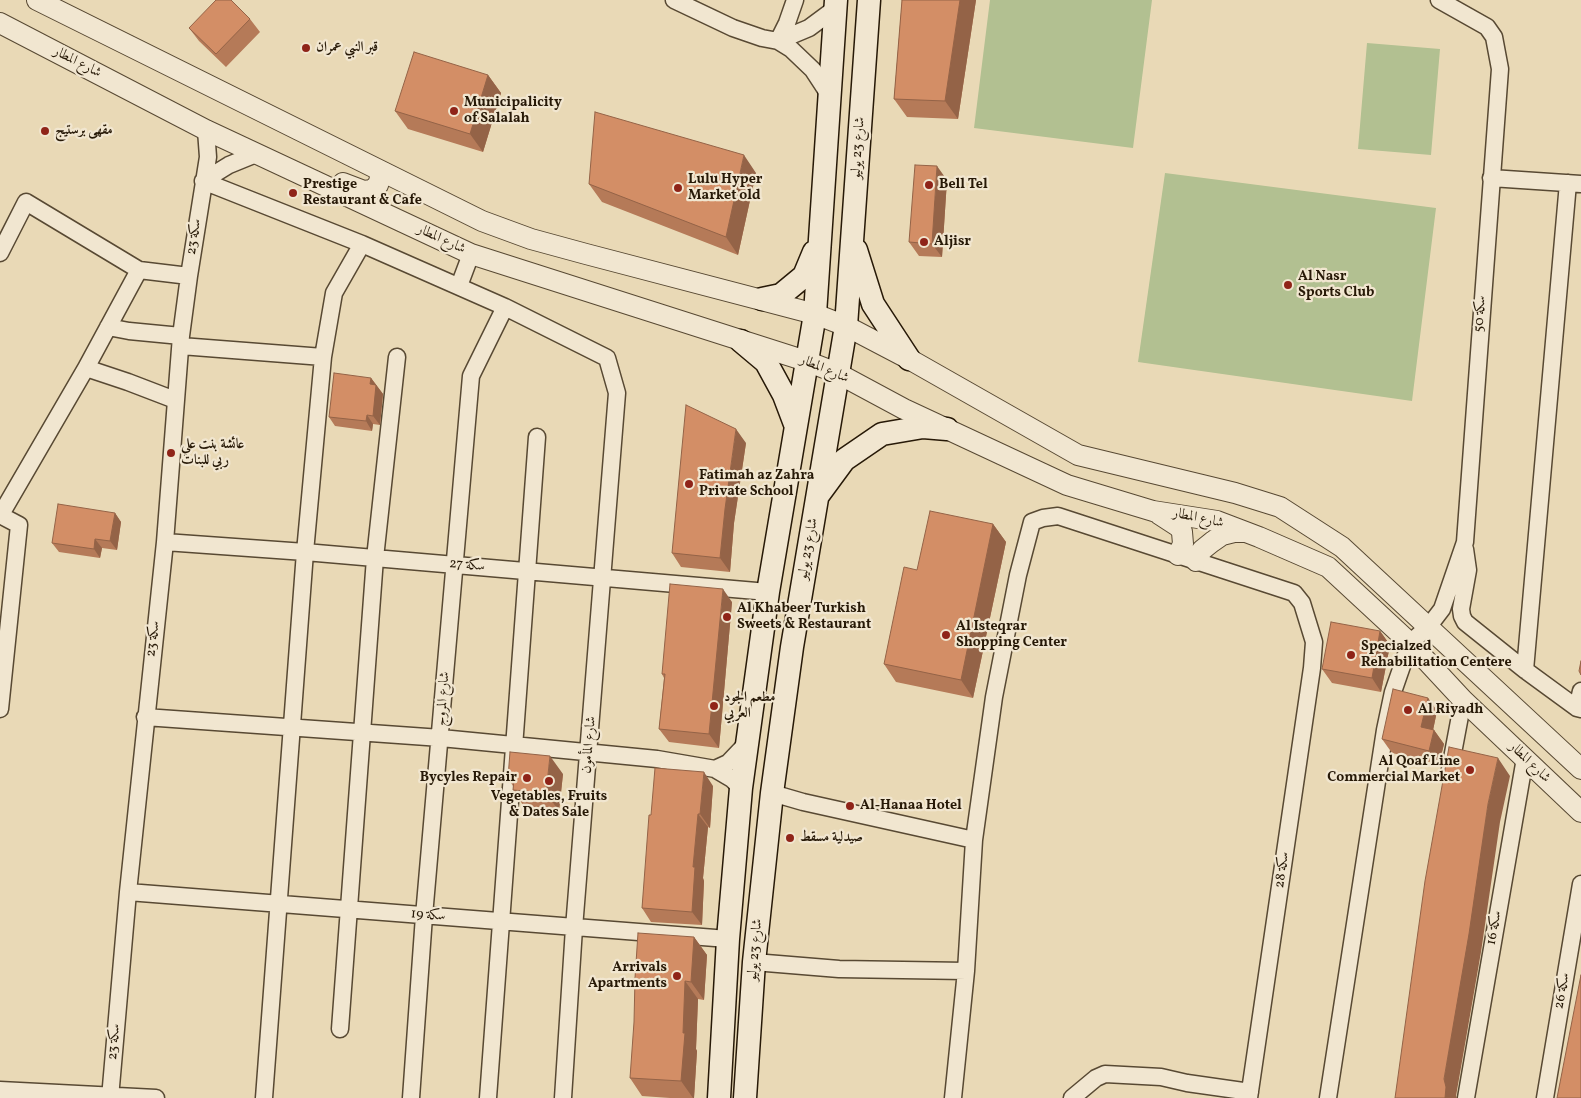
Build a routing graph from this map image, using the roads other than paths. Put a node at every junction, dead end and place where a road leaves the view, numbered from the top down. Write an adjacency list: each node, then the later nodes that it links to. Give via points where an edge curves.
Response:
1 (37, 0): 13 (street)
2 (674, 0): 8 (street, via 748,34)
3 (794, 0): 8 (street)
4 (869, 0): 18 (main road, شارع 23 يوليو)
5 (1439, 0): 14 (street, سكة 50, via 1487,27 1494,37 1500,69)
6 (836, 4): 8 (street, via 809,28); 9 (main road, شارع 23 يوليو)
7 (0, 23): 10 (street, شارع المطار)
8 (778, 41): 9 (street, via 814,70)
9 (830, 96): 17 (main road, شارع 23 يوليو)
10 (206, 130): 11 (street, شارع المطار); 15 (street, 23 سكة, via 208,157)
11 (256, 154): 12 (street, شارع المطار); 15 (street)
12 (283, 166): 13 (street, via 309,170 364,191 378,185); 21 (street, شارع المطار)
13 (379, 170): 25 (street, via 482,221 531,239)
14 (1491, 178): 16 (street); 47 (street, سكة 50)
15 (203, 181): 19 (street); 23 (street, 23 سكة)
16 (1574, 183): 57 (street)
17 (821, 235): 25 (main road, via 804,276 781,295); 27 (main road, شارع 23 يوليو)
18 (852, 239): 28 (main road, شارع 23 يوليو); 34 (main road, via 873,304)
19 (362, 244): 24 (street); 32 (street, via 334,293)
20 (0, 253): 22 (street, via 26,202)
21 (471, 254): 24 (street); 31 (street, شارع المطار)
22 (139, 270): 23 (street); 29 (street)
23 (189, 276): 30 (street, 23 سكة)
24 (459, 286): 26 (street)
25 (762, 299): 27 (street)
26 (505, 308): 51 (street, شارع المروج, via 471,376); 53 (street, شارع المأمون, via 607,358 617,393)
27 (815, 314): 28 (street); 35 (main road, شارع 23 يوليو)
28 (846, 326): 34 (street); 37 (main road, شارع 23 يوليو)
29 (108, 327): 30 (street); 36 (street)
30 (181, 341): 32 (street); 38 (street, 23 سكة)
31 (741, 341): 35 (street, شارع المطار); 39 (main road, via 766,362)
32 (323, 357): 48 (street)
33 (397, 357): 49 (street)
34 (908, 359): 55 (street, via 1078,455 1280,507 1342,547)
35 (806, 361): 37 (street, شارع المطار); 39 (main road, شارع 23 يوليو)
36 (86, 368): 38 (street); 44 (street)
37 (837, 373): 40 (street, شارع المطار); 42 (main road, شارع 23 يوليو)
38 (175, 400): 46 (street, 23 سكة)
39 (796, 425): 54 (main road, شارع 23 يوليو)
40 (947, 429): 42 (main road, via 923,427 882,434 844,460); 43 (street, شارع المطار, via 1067,485)
41 (537, 437): 52 (street)
42 (817, 497): 74 (main road, شارع 23 يوليو)
43 (1153, 511): 45 (street, شارع المطار, via 1217,521); 50 (street, via 1179,527)
44 (0, 516): 60 (street, via 19,525)
45 (1247, 532): 50 (street, via 1222,535); 56 (street, شارع المطار, via 1328,567)
46 (166, 542): 48 (street, سكة 27); 62 (street, 23 سكة)
47 (1465, 542): 55 (street, سكة 50, via 1442,609); 57 (street, via 1468,570 1462,616 1465,622)
48 (305, 552): 49 (street, سكة 27); 63 (street)
49 (375, 558): 51 (street, سكة 27); 64 (street)
50 (1187, 558): 76 (street, via 1058,516 1032,522 994,697); 91 (street, سكة 28, via 1294,593 1302,603 1314,642)
51 (454, 565): 52 (street, سكة 27); 65 (street, شارع المروج)
52 (527, 571): 53 (street, سكة 27); 67 (street)
53 (603, 577): 54 (street, سكة 27); 68 (street, شارع المأمون)
54 (768, 592): 66 (main road, شارع 23 يوليو)
55 (1429, 626): 56 (street, سكة 50); 71 (street)
56 (1410, 643): 59 (street, شارع المطار); 104 (street, via 1393,692 1385,730)
57 (1525, 670): 61 (street)
58 (1581, 691): 61 (street)
59 (1463, 700): 69 (street, شارع المطار); 72 (street)
60 (0, 709)
61 (1579, 709)
62 (145, 717): 63 (street); 78 (street, 23 سكة)
63 (292, 727): 64 (street); 79 (street)
64 (362, 732): 65 (street); 80 (street)
65 (441, 738): 67 (street); 81 (street, شارع المروج)
66 (749, 741): 70 (street, via 728,763); 73 (main road, شارع 23 يوليو)
67 (515, 745): 68 (street); 82 (street)
68 (589, 752): 70 (street); 83 (street, شارع المأمون)
69 (1525, 758): 75 (street, شارع المطار); 105 (street, سكة 16)
70 (715, 769): 73 (street)
71 (1581, 769)
72 (1448, 786)
73 (742, 788): 84 (main road, شارع 23 يوليو)
74 (772, 793): 76 (street); 85 (main road, شارع 23 يوليو)
75 (1581, 812)
76 (974, 840): 86 (street)
77 (1581, 884): 106 (street, سكة 26)
78 (128, 892): 79 (street, سكة 19); 94 (street, 23 سكة)
79 (279, 905): 80 (street, سكة 19); 96 (street)
80 (348, 910): 81 (street, سكة 19); 87 (street)
81 (424, 916): 82 (street, سكة 19); 97 (street, شارع المروج)
82 (500, 922): 83 (street, سكة 19); 98 (street)
83 (574, 928): 84 (street, سكة 19); 99 (street, شارع المأمون)
84 (728, 939): 92 (main road, شارع 23 يوليو)
85 (754, 962): 86 (street, via 839,969); 93 (main road, شارع 23 يوليو)
86 (966, 971): 100 (street)
87 (340, 1029)
88 (1096, 1078): 89 (street, via 1105,1074 1161,1077); 101 (street); 102 (street)
89 (1187, 1084): 91 (street); 103 (street, via 1200,1093)
90 (0, 1090): 94 (street)
91 (1250, 1095)
92 (716, 1096)
93 (748, 1096)
94 (110, 1097): 95 (street)
95 (156, 1098)
96 (264, 1098)
97 (411, 1098)
98 (488, 1098)
99 (563, 1098)
100 (953, 1098)
101 (1072, 1098)
102 (1088, 1098)
103 (1201, 1098)
104 (1328, 1098)
105 (1466, 1098)
106 (1545, 1098)

